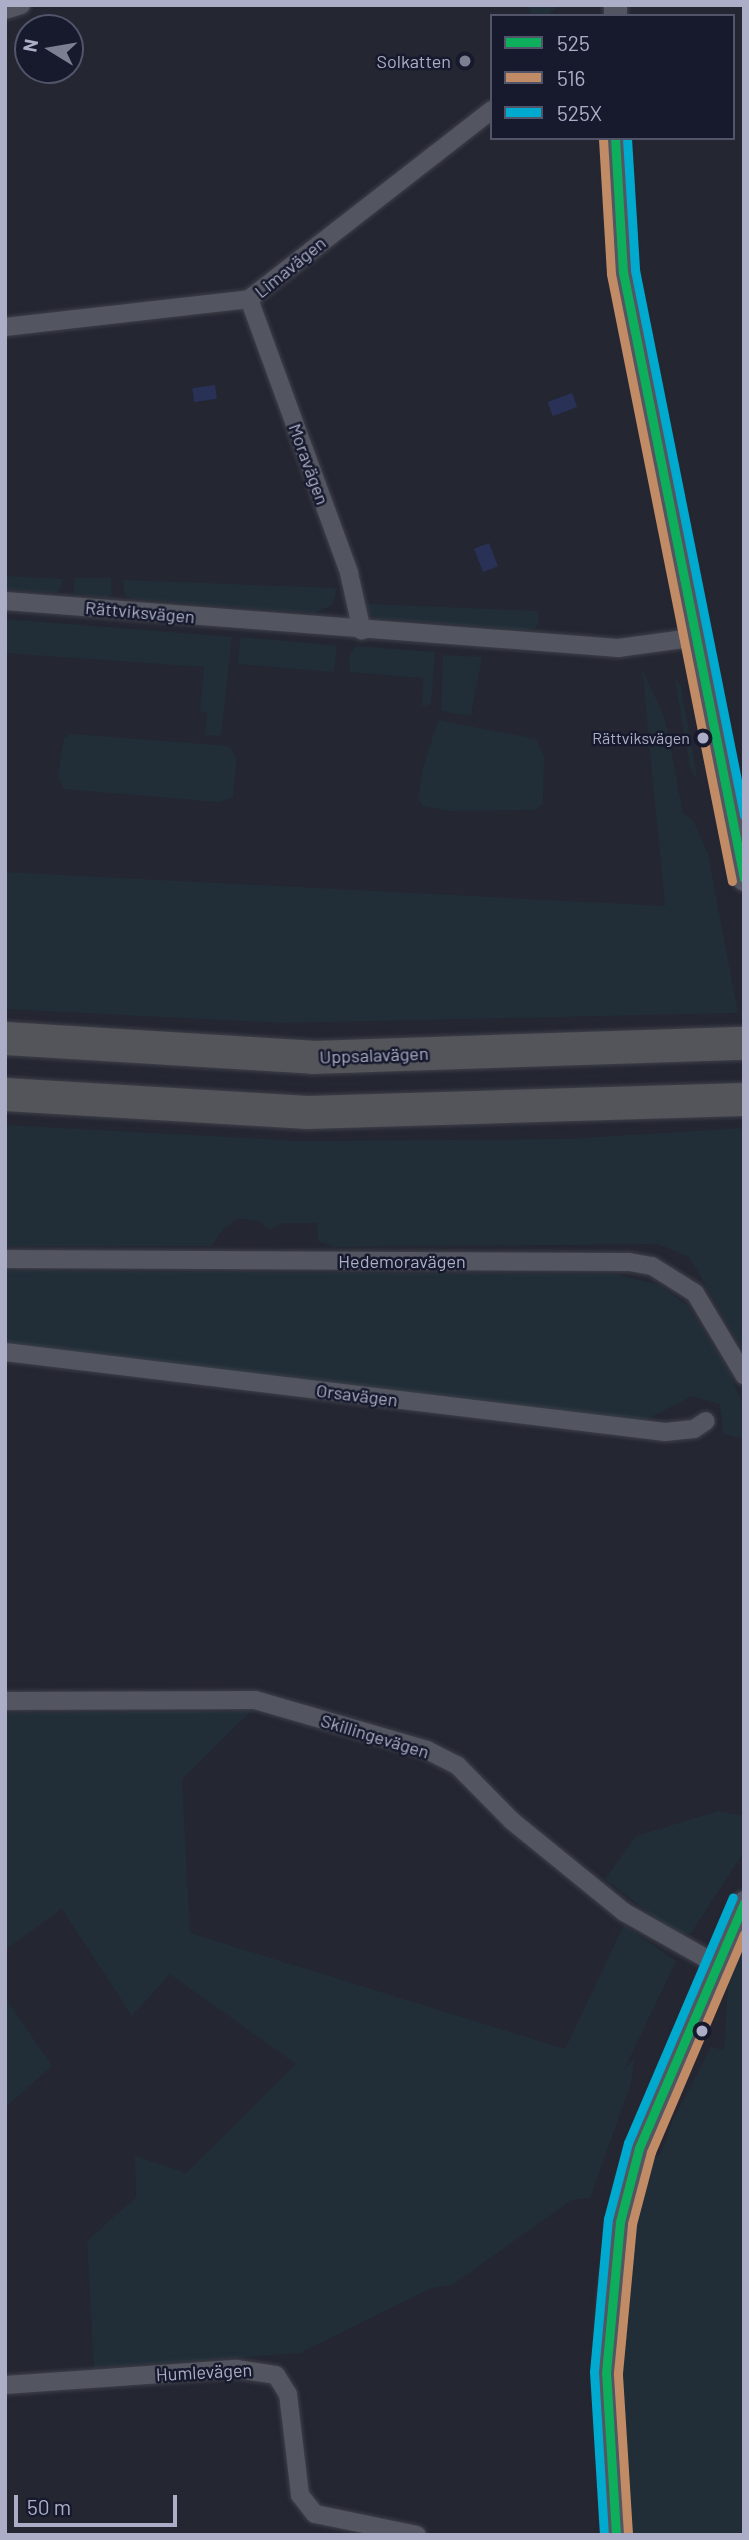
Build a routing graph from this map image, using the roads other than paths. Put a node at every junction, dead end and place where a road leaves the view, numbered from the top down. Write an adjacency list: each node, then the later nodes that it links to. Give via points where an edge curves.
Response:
1 (21, 5): 2 (street)
2 (5, 10)
3 (490, 112): 5 (street, Limavägen)
4 (615, 140): 9 (street, via 623,272)
5 (249, 299): 6 (street, Limavägen); 8 (street, Moravägen, via 349,573)
6 (5, 327)
7 (5, 601): 8 (street, Rättviksvägen)
8 (362, 631): 9 (street, Rättviksvägen, via 618,648)
9 (692, 638): 10 (street)
10 (744, 879)
11 (5, 1038): 12 (highway, Uppsalavägen, via 312,1057)
12 (744, 1043)
13 (5, 1094): 14 (highway, via 307,1112)
14 (744, 1099)
15 (5, 1259): 17 (street, Hedemoravägen, via 629,1262 652,1266 695,1293)
16 (5, 1352): 18 (street, Orsavägen, via 665,1432 694,1429)
17 (744, 1375)
18 (706, 1421)
19 (5, 1701): 21 (street, Skillingevägen, via 255,1700 427,1750 457,1765 512,1821 624,1912)
20 (744, 1902): 21 (street)
21 (716, 1965): 24 (street, via 639,2148 620,2222 606,2373)
22 (5, 2385): 23 (street, Humlevägen, via 236,2369 276,2375 288,2393 299,2495 316,2514)
23 (417, 2535)
24 (616, 2535)

